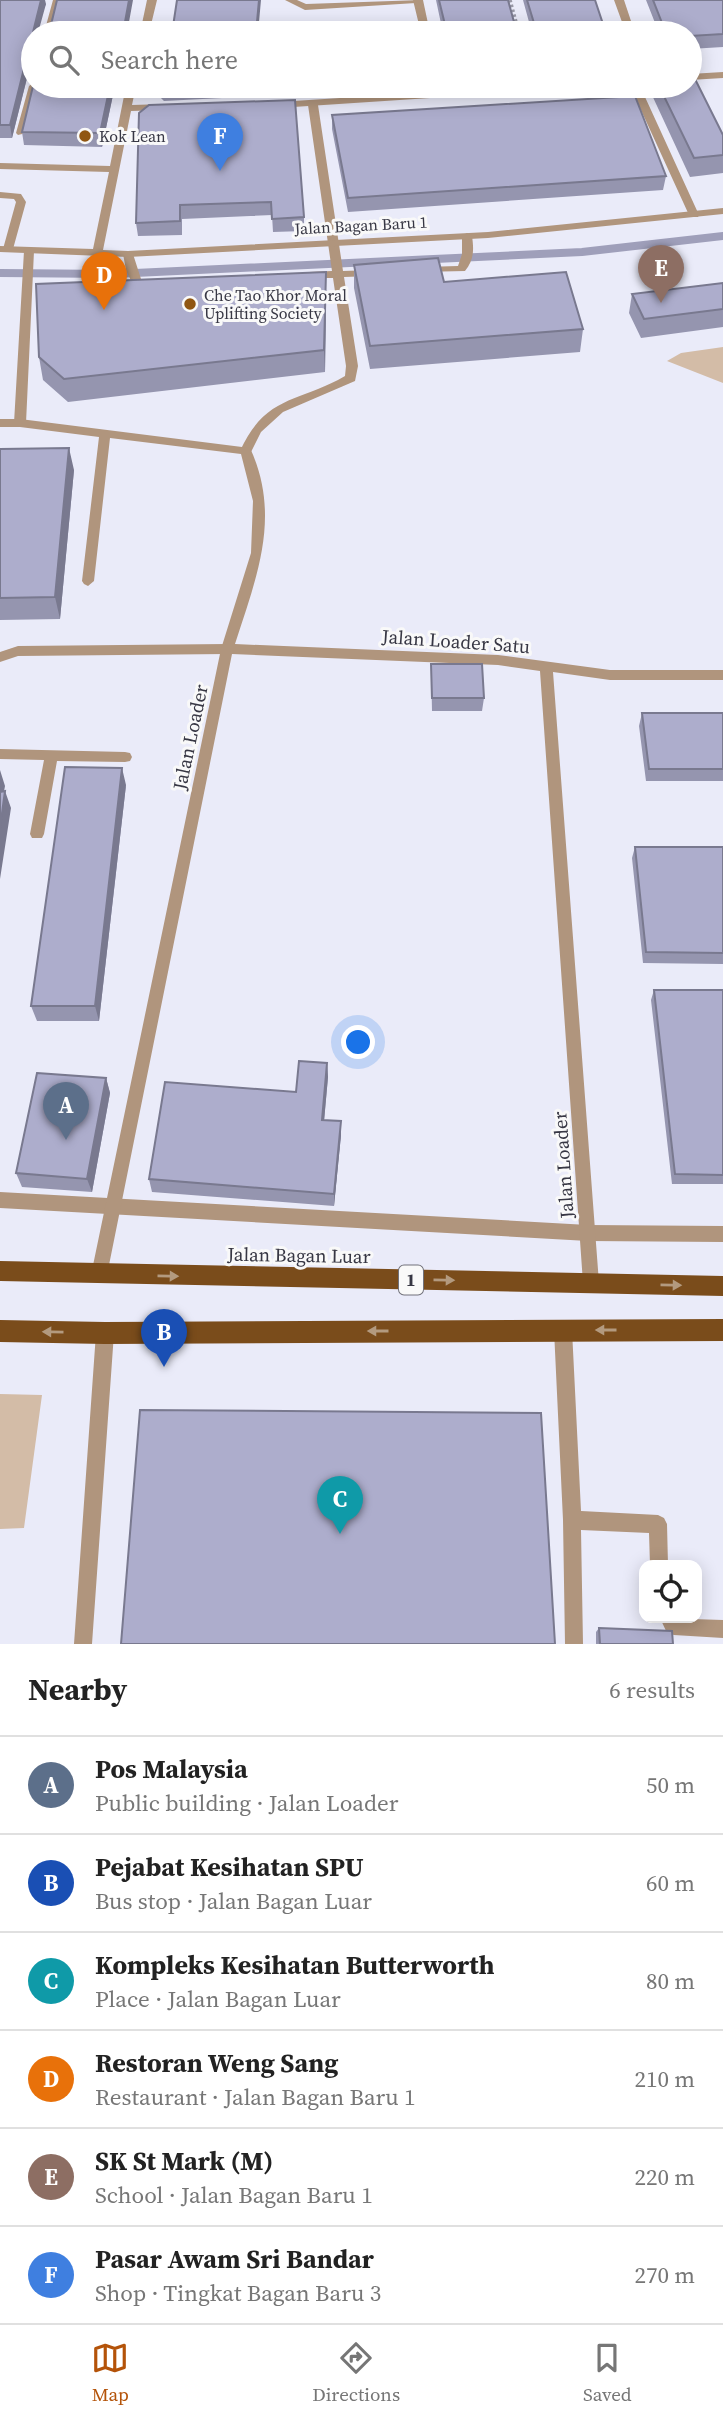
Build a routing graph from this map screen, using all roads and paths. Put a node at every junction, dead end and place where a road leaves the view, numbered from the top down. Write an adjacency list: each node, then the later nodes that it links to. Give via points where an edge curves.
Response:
1 (58, 0): 7 (street)
2 (152, 0): 8 (street)
3 (290, 0): 4 (street, via 304,6)
4 (417, 0): 9 (street)
5 (510, 0): 10 (path)
6 (619, 0): 11 (street)
7 (52, 21)
8 (147, 21)
9 (423, 21)
10 (516, 21)
11 (627, 21)
12 (723, 75): 13 (street)
13 (702, 76)
14 (30, 98): 22 (street)
15 (128, 98): 21 (street)
16 (372, 98): 18 (street)
17 (640, 98): 27 (street)
18 (313, 105): 19 (street); 29 (street)
19 (273, 106)
20 (179, 107): 21 (street)
21 (125, 108): 24 (street)
22 (21, 133)
23 (0, 166): 24 (street)
24 (112, 169): 32 (street)
25 (0, 195): 30 (street, via 17,196 21,202)
26 (723, 211): 27 (street, Jalan Bagan Baru 1)
27 (694, 215): 28 (street, Jalan Bagan Baru 1)
28 (467, 236): 29 (street, Jalan Bagan Baru 1); 34 (street, via 461,269)
29 (334, 242): 33 (street, Jalan Bagan Baru 1); 35 (street)
30 (4, 249): 31 (street, Jalan Bagan Baru 1)
31 (29, 251): 32 (street, Jalan Bagan Baru 1); 40 (street)
32 (97, 254): 33 (street, Jalan Bagan Baru 1)
33 (128, 254): 38 (street, via 137,283)
34 (407, 271)
35 (338, 272): 36 (street); 37 (street); 42 (street, via 351,378 335,389 295,400 279,410 258,427)
36 (379, 272)
37 (298, 276)
38 (164, 282)
39 (0, 423): 40 (street)
40 (20, 423): 41 (street)
41 (105, 435): 42 (street); 43 (street)
42 (246, 451): 44 (street, Jalan Loader, via 259,501 257,553)
43 (88, 581)
44 (227, 649): 45 (street, Jalan Loader Satu, via 18,651); 46 (street, Jalan Loader Satu, via 498,660); 53 (street, Jalan Loader)
45 (0, 657)
46 (546, 668): 47 (street, Jalan Loader Satu, via 610,675); 54 (street, Jalan Loader)
47 (723, 675)
48 (0, 754): 49 (street)
49 (51, 757): 50 (street); 51 (street)
50 (125, 757)
51 (37, 834)
52 (0, 1200): 53 (street)
53 (114, 1206): 54 (street); 57 (street, Jalan Loader)
54 (588, 1233): 55 (street); 58 (street, Jalan Loader)
55 (723, 1234)
56 (0, 1271): 57 (main road, Jalan Bagan Luar / 1)
57 (99, 1275): 58 (main road, Jalan Bagan Luar / 1, one-way to 58)
58 (591, 1283): 59 (main road, Jalan Bagan Luar / 1, one-way to 59)
59 (723, 1286)
60 (563, 1330): 61 (main road, one-way to 60); 63 (main road, one-way to 63); 64 (street)
61 (723, 1330)
62 (0, 1331): 63 (main road, one-way to 62)
63 (105, 1333): 68 (street)
64 (572, 1520): 65 (street, via 659,1524); 69 (street)
65 (659, 1560)
66 (672, 1623): 67 (street)
67 (723, 1629)
68 (83, 1644)
69 (574, 1644)

